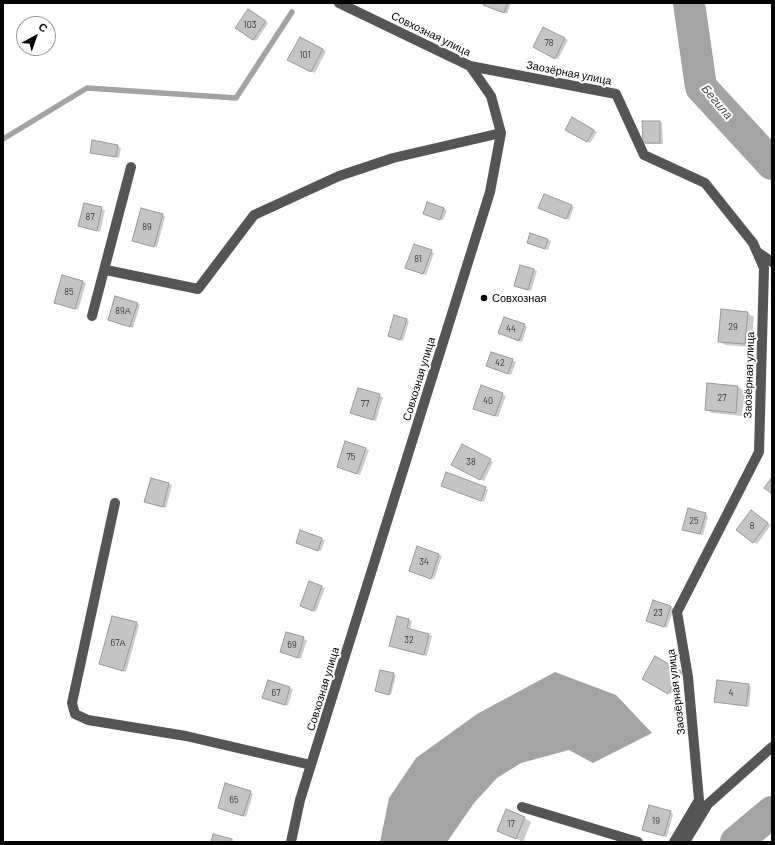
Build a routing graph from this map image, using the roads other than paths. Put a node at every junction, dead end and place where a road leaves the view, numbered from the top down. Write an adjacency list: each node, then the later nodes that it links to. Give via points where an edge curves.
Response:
1 (339, 3): 2 (street, Совхозная улица)
2 (470, 66): 3 (street, Совхозная улица, via 491,96); 5 (street, Заозёрная улица, via 616,94 644,155 705,183 753,243)
3 (501, 133): 7 (street, via 393,158 339,176 254,215 198,289); 11 (street, Совхозная улица, via 490,192)
4 (131, 167): 7 (street)
5 (757, 252): 6 (street); 15 (street, Заозёрная улица, via 764,268 759,452 677,612 688,677 699,800)
6 (772, 262)
7 (106, 270): 8 (street)
8 (92, 316)
9 (115, 502): 11 (street, via 72,703 75,714 88,720 186,736)
10 (772, 747): 16 (street, via 708,804)
11 (311, 765): 13 (street, Совхозная улица)
12 (522, 807): 14 (street)
13 (291, 842)
14 (638, 842)
15 (674, 842)
16 (686, 842)

